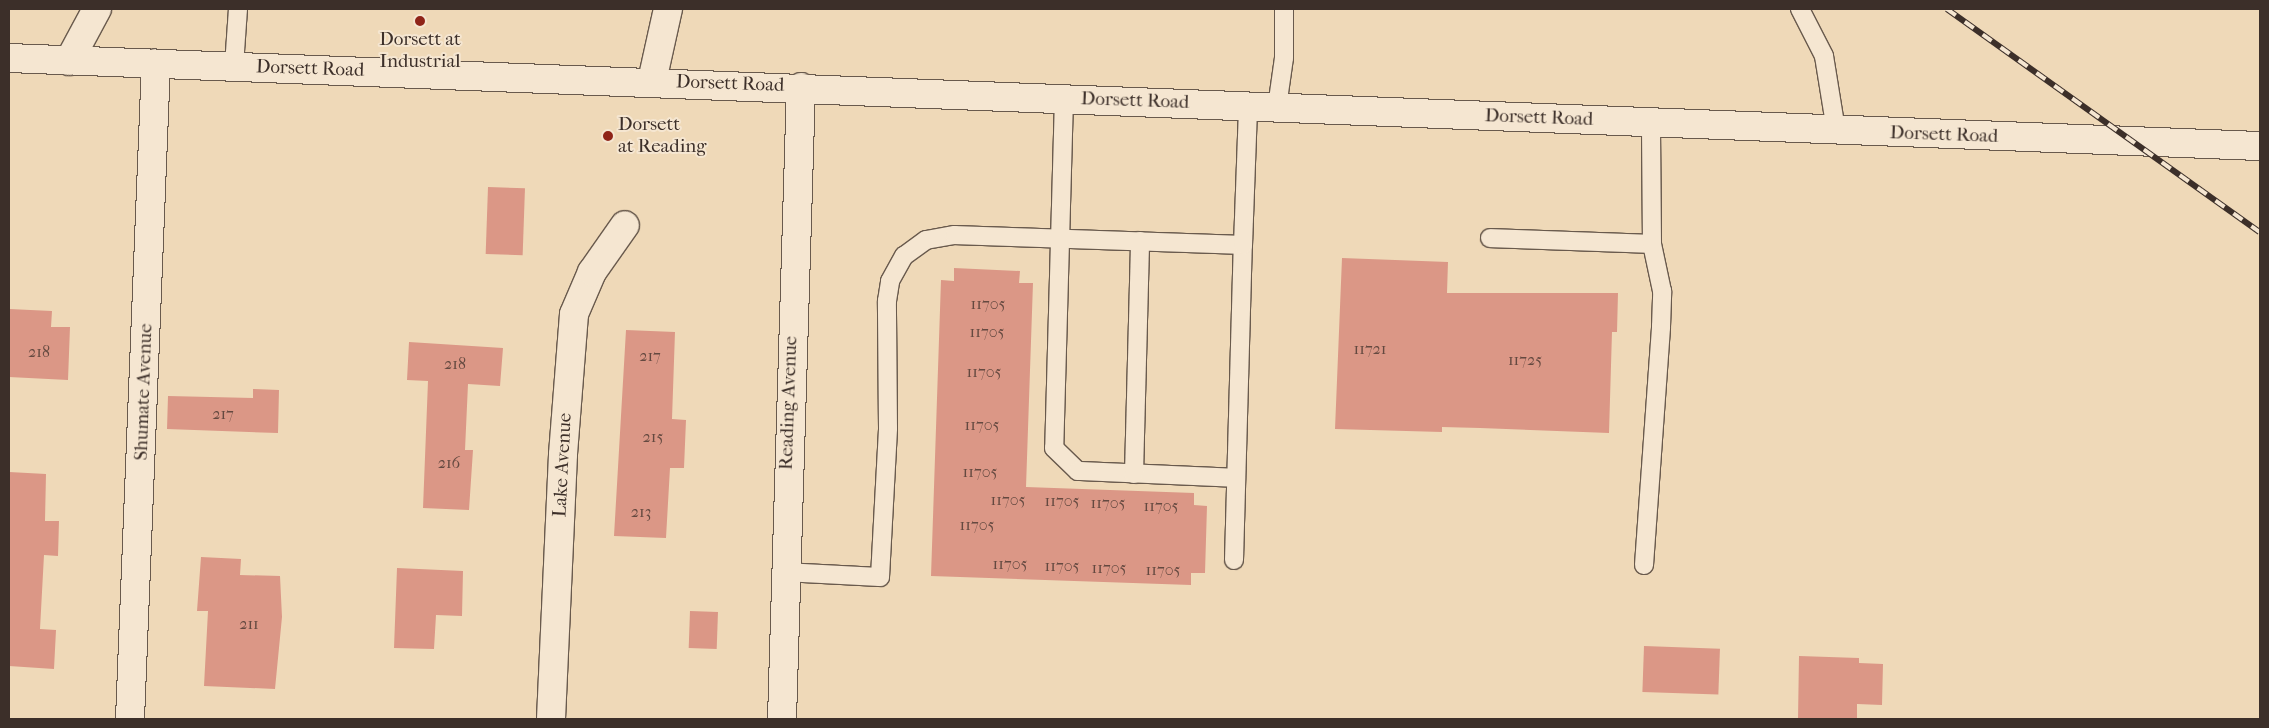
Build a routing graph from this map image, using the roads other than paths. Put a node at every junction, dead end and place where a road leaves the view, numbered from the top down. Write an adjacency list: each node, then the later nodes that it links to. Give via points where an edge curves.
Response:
1 (97, 9): 7 (main road)
2 (238, 9): 9 (lane)
3 (668, 9): 10 (main road)
4 (1284, 9): 14 (lane, via 1284,58)
5 (1800, 9): 16 (lane, via 1824,56)
6 (9, 58): 7 (main road, Dorsett Road)
7 (69, 61): 8 (main road, Dorsett Road)
8 (156, 64): 9 (main road, Dorsett Road); 29 (main road, Shumate Avenue)
9 (234, 66): 10 (main road, Dorsett Road)
10 (652, 81): 11 (main road, Dorsett Road)
11 (801, 87): 12 (main road, Dorsett Road); 28 (main road, Reading Avenue)
12 (1064, 98): 13 (main road, Dorsett Road); 19 (lane)
13 (1248, 106): 14 (main road, Dorsett Road); 23 (lane)
14 (1277, 107): 15 (main road, Dorsett Road)
15 (1651, 122): 16 (main road, Dorsett Road); 22 (lane)
16 (1836, 130): 17 (main road, Dorsett Road)
17 (2260, 146)
18 (626, 225): 30 (main road, Lake Avenue, via 592,272 574,314 563,454)
19 (1058, 238): 21 (lane); 24 (lane, via 1054,448 1078,471); 28 (lane, via 955,235 926,240 904,256 890,281 887,301 888,428 880,576)
20 (1490, 238): 22 (lane)
21 (1140, 241): 23 (lane); 24 (lane)
22 (1652, 244): 27 (lane, via 1662,291 1662,327)
23 (1243, 245): 25 (lane)
24 (1134, 474): 25 (lane)
25 (1236, 478): 26 (lane)
26 (1234, 560)
27 (1644, 565)
28 (783, 572): 31 (main road, Reading Avenue)
29 (130, 719)
30 (551, 719)
31 (782, 719)

